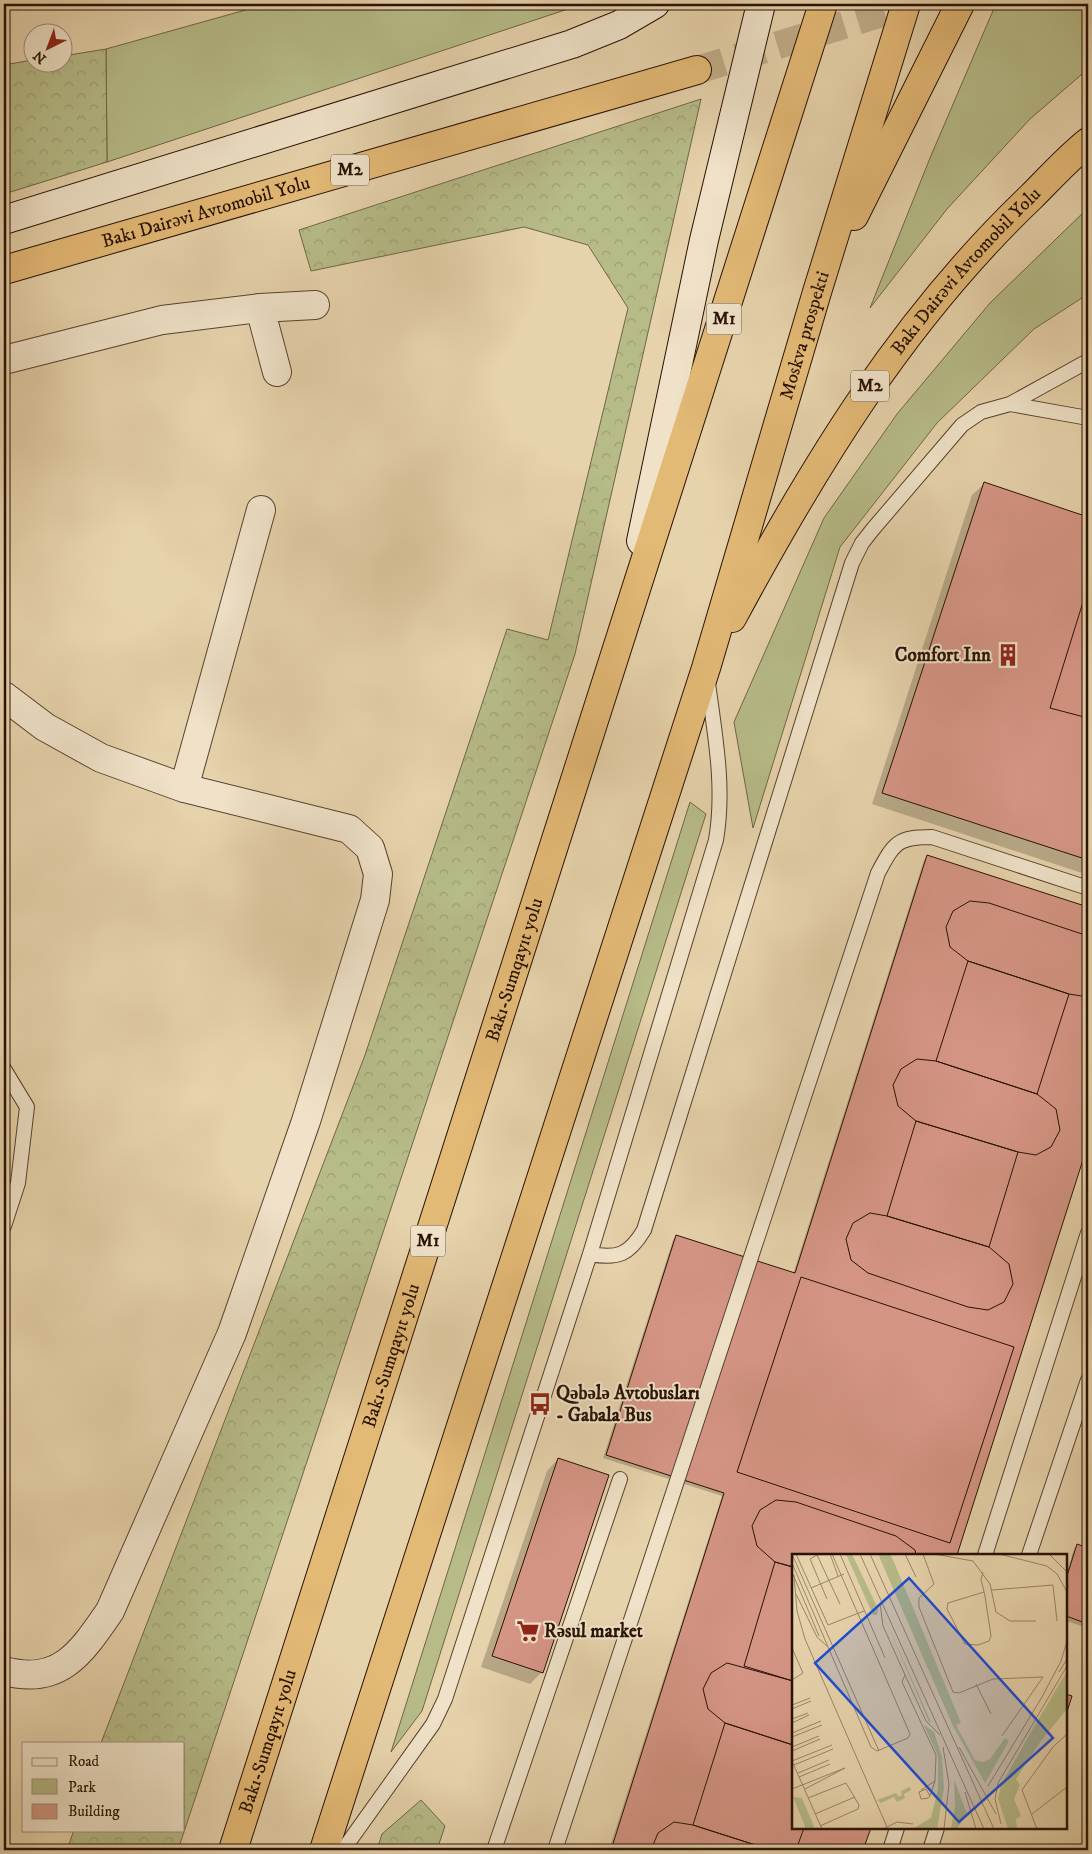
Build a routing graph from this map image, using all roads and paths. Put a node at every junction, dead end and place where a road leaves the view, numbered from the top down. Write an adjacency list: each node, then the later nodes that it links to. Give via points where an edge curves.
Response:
1 (656, 4): 8 (street, via 619,25 572,44)
2 (761, 4): 19 (street, via 704,240)
3 (823, 4): 19 (highway, M1)
4 (906, 4): 10 (highway, Moskva prospekti)
5 (960, 4): 10 (highway)
6 (697, 70): 9 (highway, Bakı Dairəvi Avtomobil Yolu / M2)
7 (1088, 142): 20 (highway, Bakı Dairəvi Avtomobil Yolu / M2, via 988,238 930,305 871,385 775,541)
8 (4, 220)
9 (4, 270)
10 (817, 292): 20 (highway, Moskva prospekti)
11 (315, 305): 12 (street)
12 (260, 308): 13 (street, via 162,320); 15 (street)
13 (4, 360)
14 (1088, 361): 16 (lane)
15 (277, 372)
16 (1010, 404): 17 (lane); 27 (lane, via 981,412 962,425 862,543 852,564 644,1230 629,1250 614,1257)
17 (1088, 418)
18 (261, 510): 22 (street)
19 (622, 632): 35 (highway, Bakı-Sumqayıt yolu / M1)
20 (706, 668): 27 (lane, via 720,778 721,815); 36 (highway)
21 (4, 696): 22 (street, via 45,727 101,758)
22 (184, 788): 32 (street, via 349,829 370,848 378,874 375,900 306,1122 232,1333 110,1611 84,1649 53,1672 24,1676)
23 (1088, 888): 39 (lane, via 932,837 909,837 891,849 878,873)
24 (4, 1069): 25 (lane, via 27,1107 18,1183)
25 (4, 1226)
26 (1088, 1232): 30 (lane)
27 (590, 1254): 37 (lane, via 445,1699 432,1724)
28 (1088, 1380): 31 (lane)
29 (620, 1479): 38 (lane)
30 (985, 1554)
31 (1029, 1554)
32 (4, 1671)
33 (897, 1829): 40 (lane)
34 (937, 1829): 41 (lane)
35 (233, 1850)
36 (324, 1850)
37 (343, 1850)
38 (494, 1850)
39 (555, 1850)
40 (890, 1850)
41 (930, 1850)

